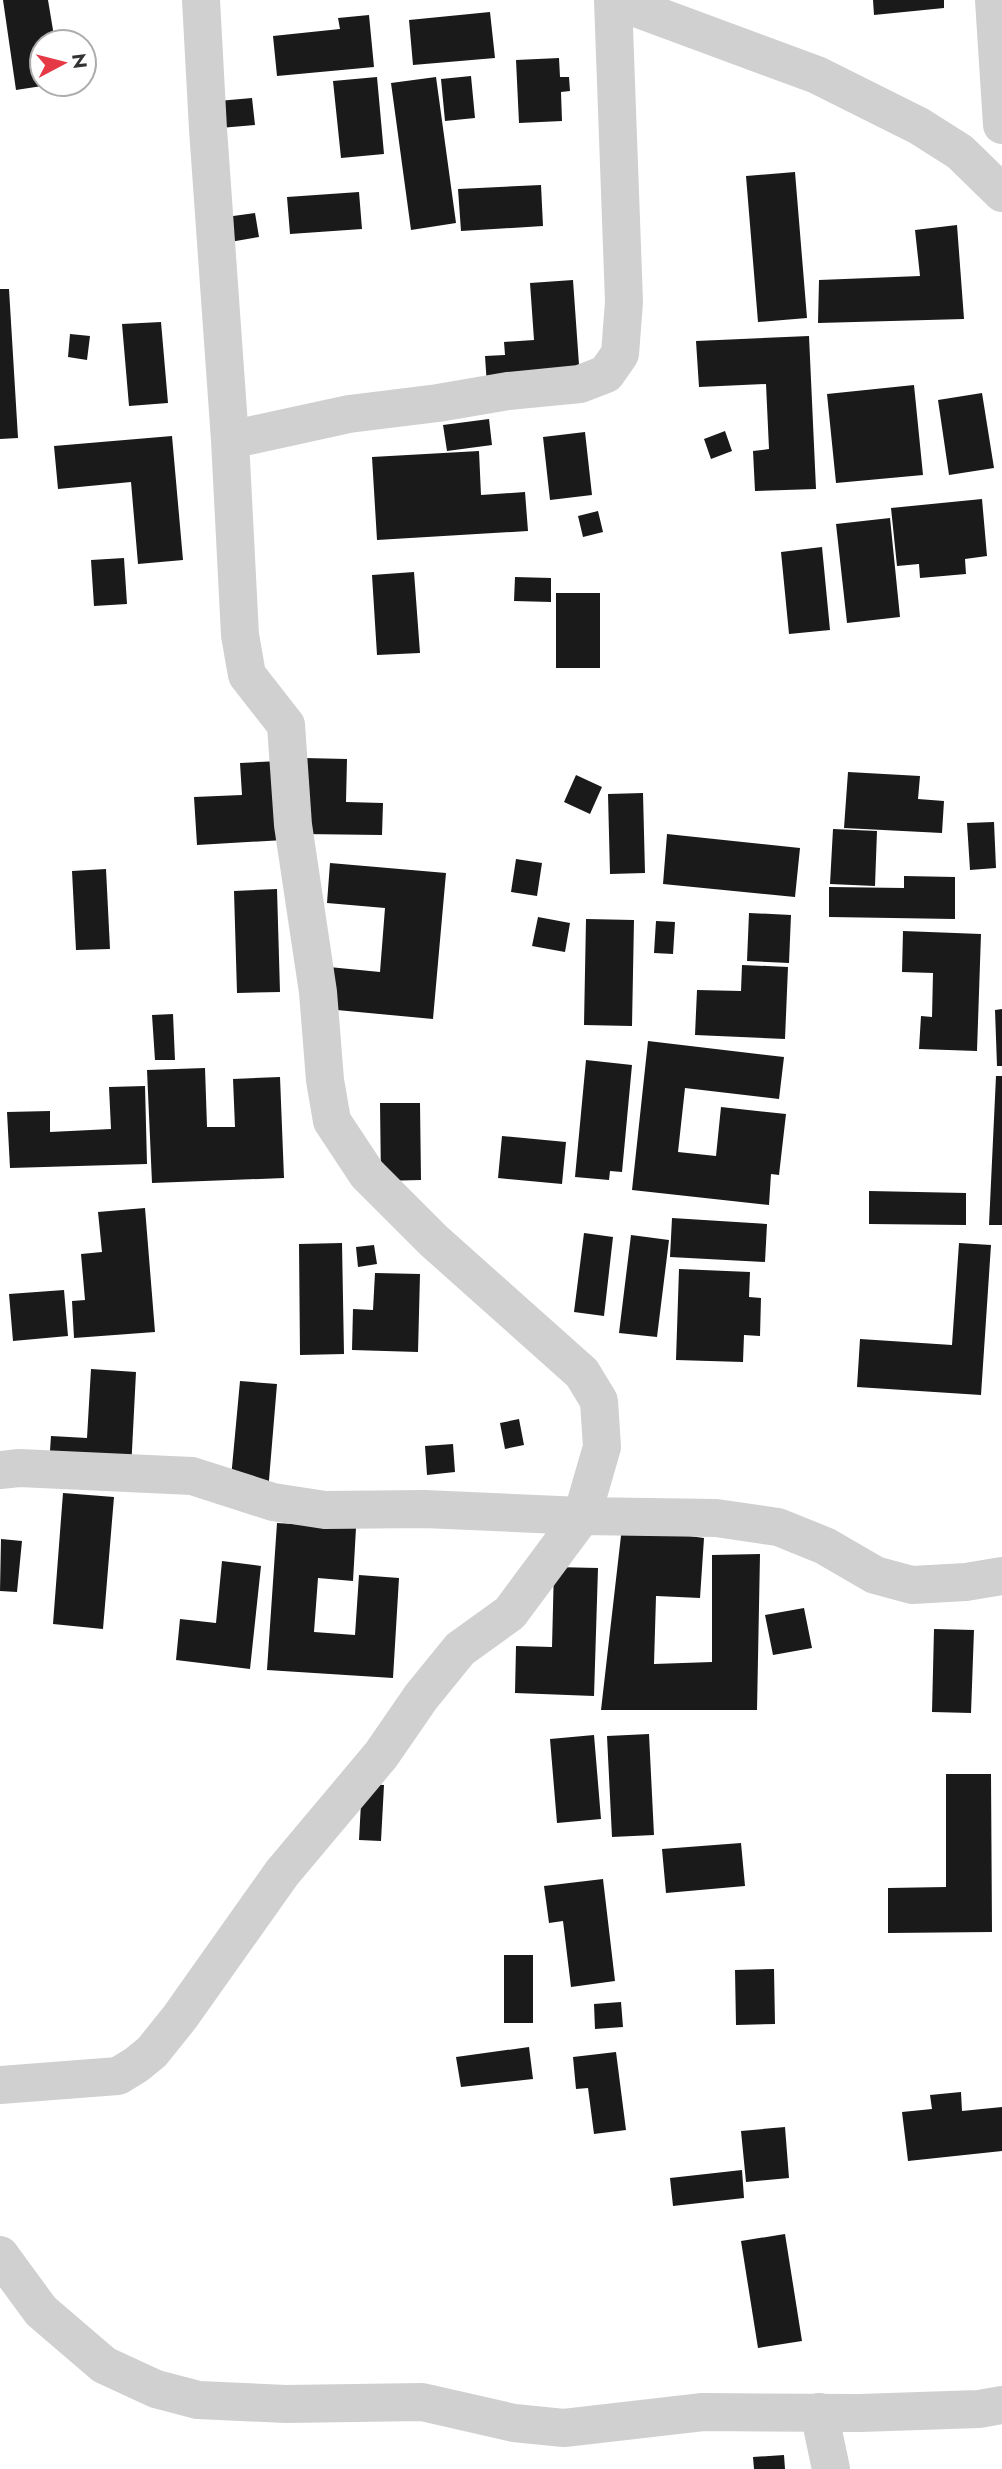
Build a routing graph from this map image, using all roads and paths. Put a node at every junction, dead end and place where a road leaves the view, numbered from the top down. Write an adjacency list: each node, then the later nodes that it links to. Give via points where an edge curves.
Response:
1 (201, 0): 6 (street)
2 (613, 0): 5 (street, via 817,75 919,125 960,152); 6 (street, via 624,302 620,354 606,374 580,384 349,414)
3 (994, 0): 4 (street)
4 (1002, 125)
5 (1002, 192)
6 (230, 440): 8 (street, via 240,635 247,674 286,725 293,825 332,1121 367,1174 434,1241 582,1373 599,1401 601,1447)
7 (0, 1470): 8 (street, via 192,1476 273,1502 325,1510)
8 (582, 1516): 9 (street, via 716,1518 778,1527 825,1546 875,1575 912,1585); 10 (street, via 510,1613 460,1649 421,1697 381,1755 282,1873 152,2052 118,2076)
9 (1002, 1576)
10 (0, 2085)
11 (0, 2255): 13 (street, via 41,2311 104,2365 156,2389 198,2400 422,2402 514,2423 564,2428 703,2412)
12 (1002, 2405): 13 (street)
13 (819, 2412): 14 (street)
14 (831, 2469)

